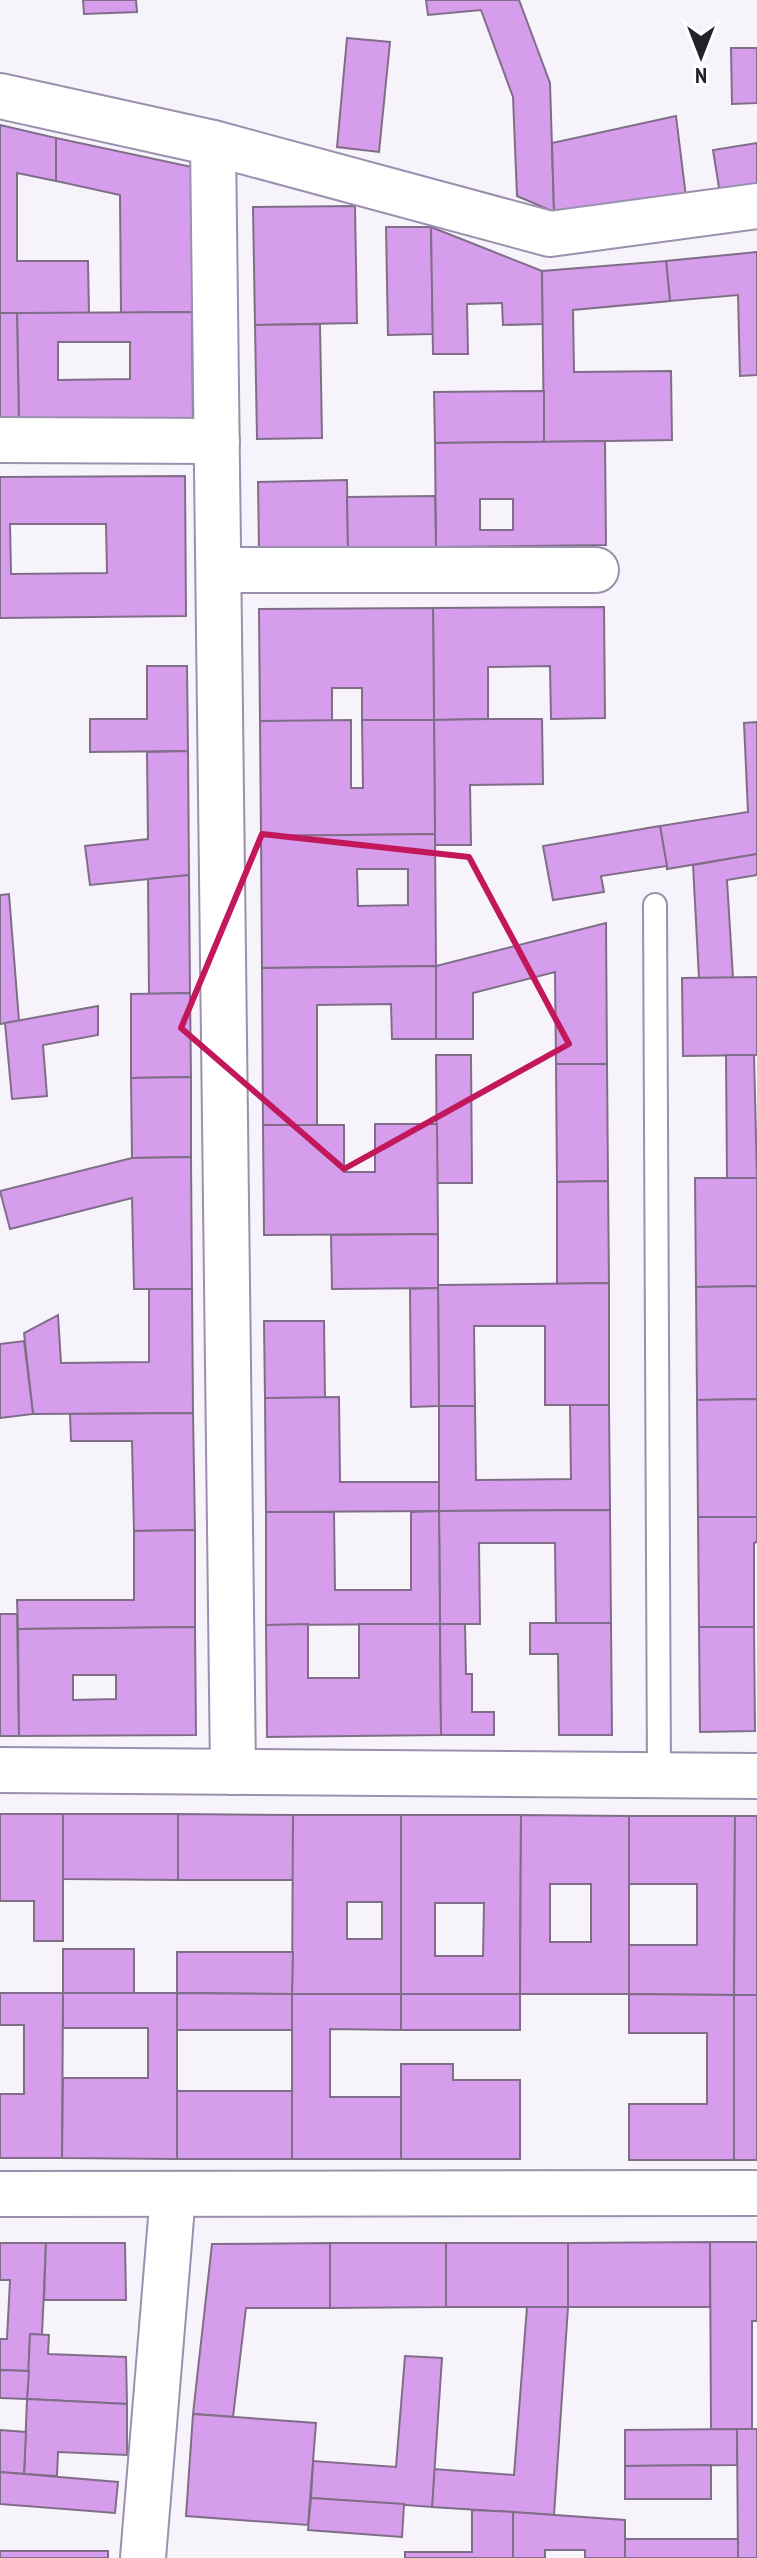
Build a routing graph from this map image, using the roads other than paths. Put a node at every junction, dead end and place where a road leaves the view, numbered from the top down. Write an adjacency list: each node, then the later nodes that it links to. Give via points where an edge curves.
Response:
1 (0, 96): 2 (street)
2 (213, 143): 3 (street, via 550,234); 5 (street)
3 (757, 206)
4 (0, 440): 5 (street)
5 (217, 441): 6 (street)
6 (219, 570): 7 (street); 10 (street)
7 (596, 570)
8 (655, 905): 11 (lane)
9 (0, 1770): 10 (street)
10 (233, 1772): 11 (street)
11 (659, 1775): 12 (street)
12 (757, 1776)
13 (757, 2193): 15 (street)
14 (0, 2194): 15 (street)
15 (173, 2194): 16 (street)
16 (143, 2558)

